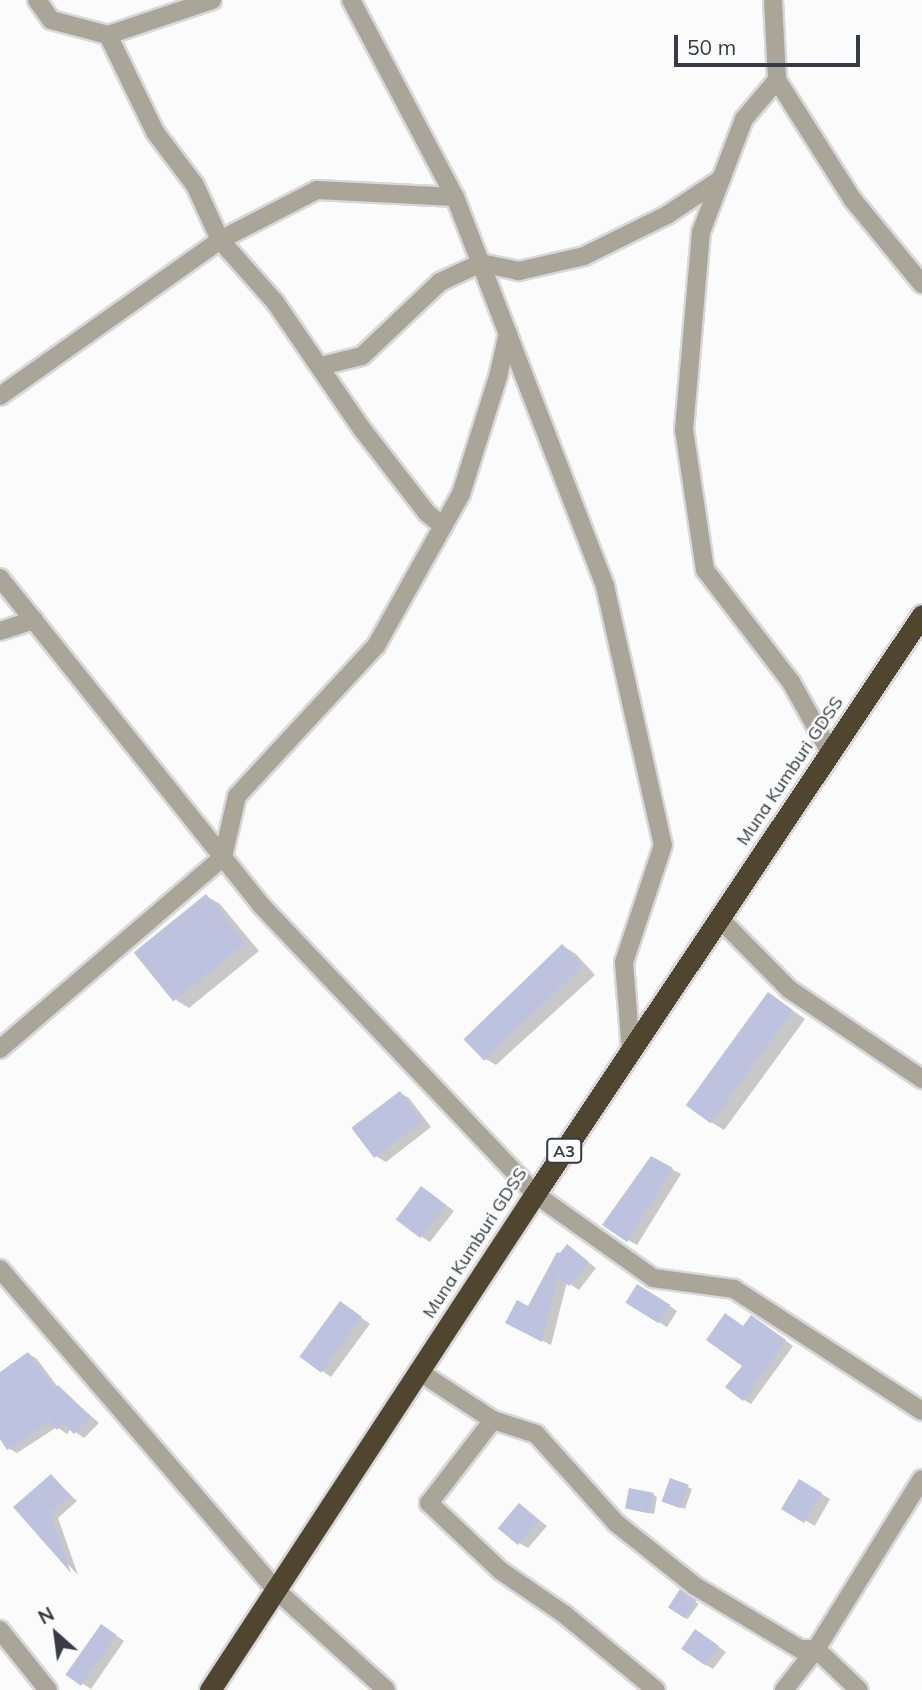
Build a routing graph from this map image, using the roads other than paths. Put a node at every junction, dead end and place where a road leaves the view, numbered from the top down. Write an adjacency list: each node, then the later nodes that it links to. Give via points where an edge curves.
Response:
1 (37, 0): 5 (street, via 51,20)
2 (212, 0): 5 (street)
3 (351, 0): 8 (street)
4 (774, 0): 6 (street)
5 (108, 35): 9 (street, via 155,132 195,185)
6 (777, 80): 7 (street, via 744,119); 11 (street, via 853,200)
7 (721, 179): 10 (street, via 667,215 584,256 519,271); 20 (street, via 701,232 684,430 705,570 791,682)
8 (455, 197): 9 (street, via 317,190); 10 (street)
9 (220, 240): 13 (street, via 275,302); 14 (street)
10 (481, 263): 12 (street); 13 (street, via 440,282 362,356)
11 (922, 284)
12 (508, 332): 15 (street, via 461,494); 24 (street, via 605,586 663,845 624,962)
13 (321, 366): 15 (street, via 362,429)
14 (0, 396)
15 (443, 526): 21 (street, via 376,646 237,796)
16 (0, 578): 17 (street)
17 (34, 620): 19 (street); 21 (street)
18 (919, 629): 20 (highway, Muna Kumburi GDSS / A3)
19 (0, 631)
20 (830, 752): 22 (highway, Muna Kumburi GDSS / A3)
21 (223, 857): 23 (street); 26 (street, via 260,904)
22 (719, 918): 24 (highway, Muna Kumburi GDSS / A3); 25 (street, via 789,989)
23 (0, 1049)
24 (631, 1050): 26 (highway, Muna Kumburi GDSS / A3)
25 (922, 1079)
26 (535, 1194): 28 (highway, Muna Kumburi GDSS / A3); 29 (street, via 653,1278 733,1289)
27 (0, 1269): 32 (street)
28 (418, 1371): 30 (street); 32 (highway, Muna Kumburi GDSS / A3)
29 (922, 1411)
30 (493, 1420): 34 (street, via 536,1434 616,1523 695,1586 800,1649); 38 (street, via 429,1503 501,1571 564,1614)
31 (922, 1479): 34 (street)
32 (277, 1591): 36 (highway, Muna Kumburi GDSS / A3); 37 (street)
33 (0, 1630): 35 (street)
34 (816, 1649): 39 (street); 40 (street)
35 (48, 1690)
36 (210, 1690)
37 (386, 1690)
38 (656, 1690)
39 (784, 1690)
40 (859, 1690)

